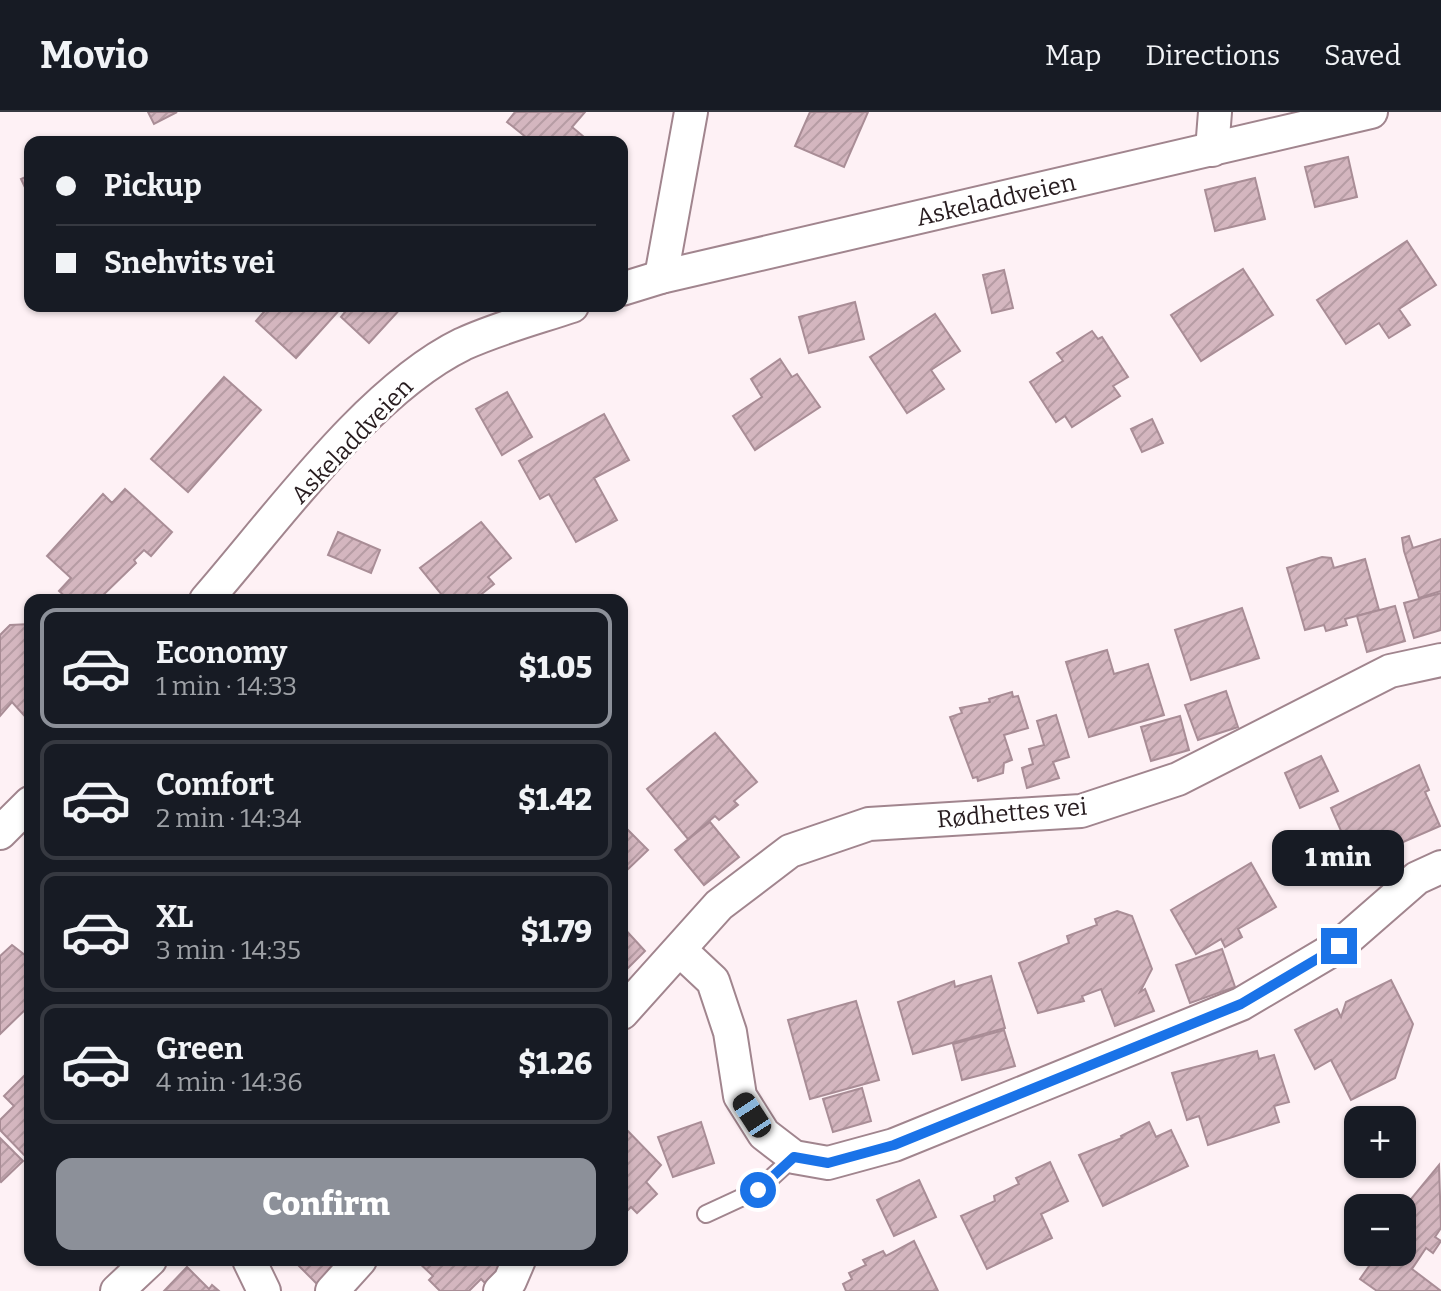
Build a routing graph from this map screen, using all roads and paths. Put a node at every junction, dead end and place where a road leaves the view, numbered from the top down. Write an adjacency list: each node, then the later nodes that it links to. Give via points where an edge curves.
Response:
1 (691, 112): 5 (street)
2 (1215, 112): 4 (street)
3 (1371, 112): 4 (street, Askeladdveien)
4 (1212, 150): 5 (street, Askeladdveien)
5 (661, 277): 6 (street, Askeladdveien)
6 (628, 287)
7 (555, 312): 8 (street, Askeladdveien, via 462,345 410,379 330,458)
8 (211, 594)
9 (1441, 660): 13 (street, Rødhettes vei, via 1390,671 1178,779 1081,811 869,824 790,851 719,905)
10 (24, 811): 11 (street)
11 (0, 833)
12 (1441, 867): 15 (street, via 1417,878 1339,946 1241,1004 894,1145 828,1163)
13 (681, 951): 14 (street, Rødhettes vei); 15 (street, via 713,981 730,1032 740,1096 764,1134)
14 (628, 1007)
15 (794, 1157): 16 (lane, via 758,1190)
16 (706, 1214)
17 (144, 1266): 20 (street)
18 (355, 1266): 21 (street)
19 (516, 1266): 22 (street)
20 (117, 1291)
21 (332, 1291)
22 (500, 1291)

